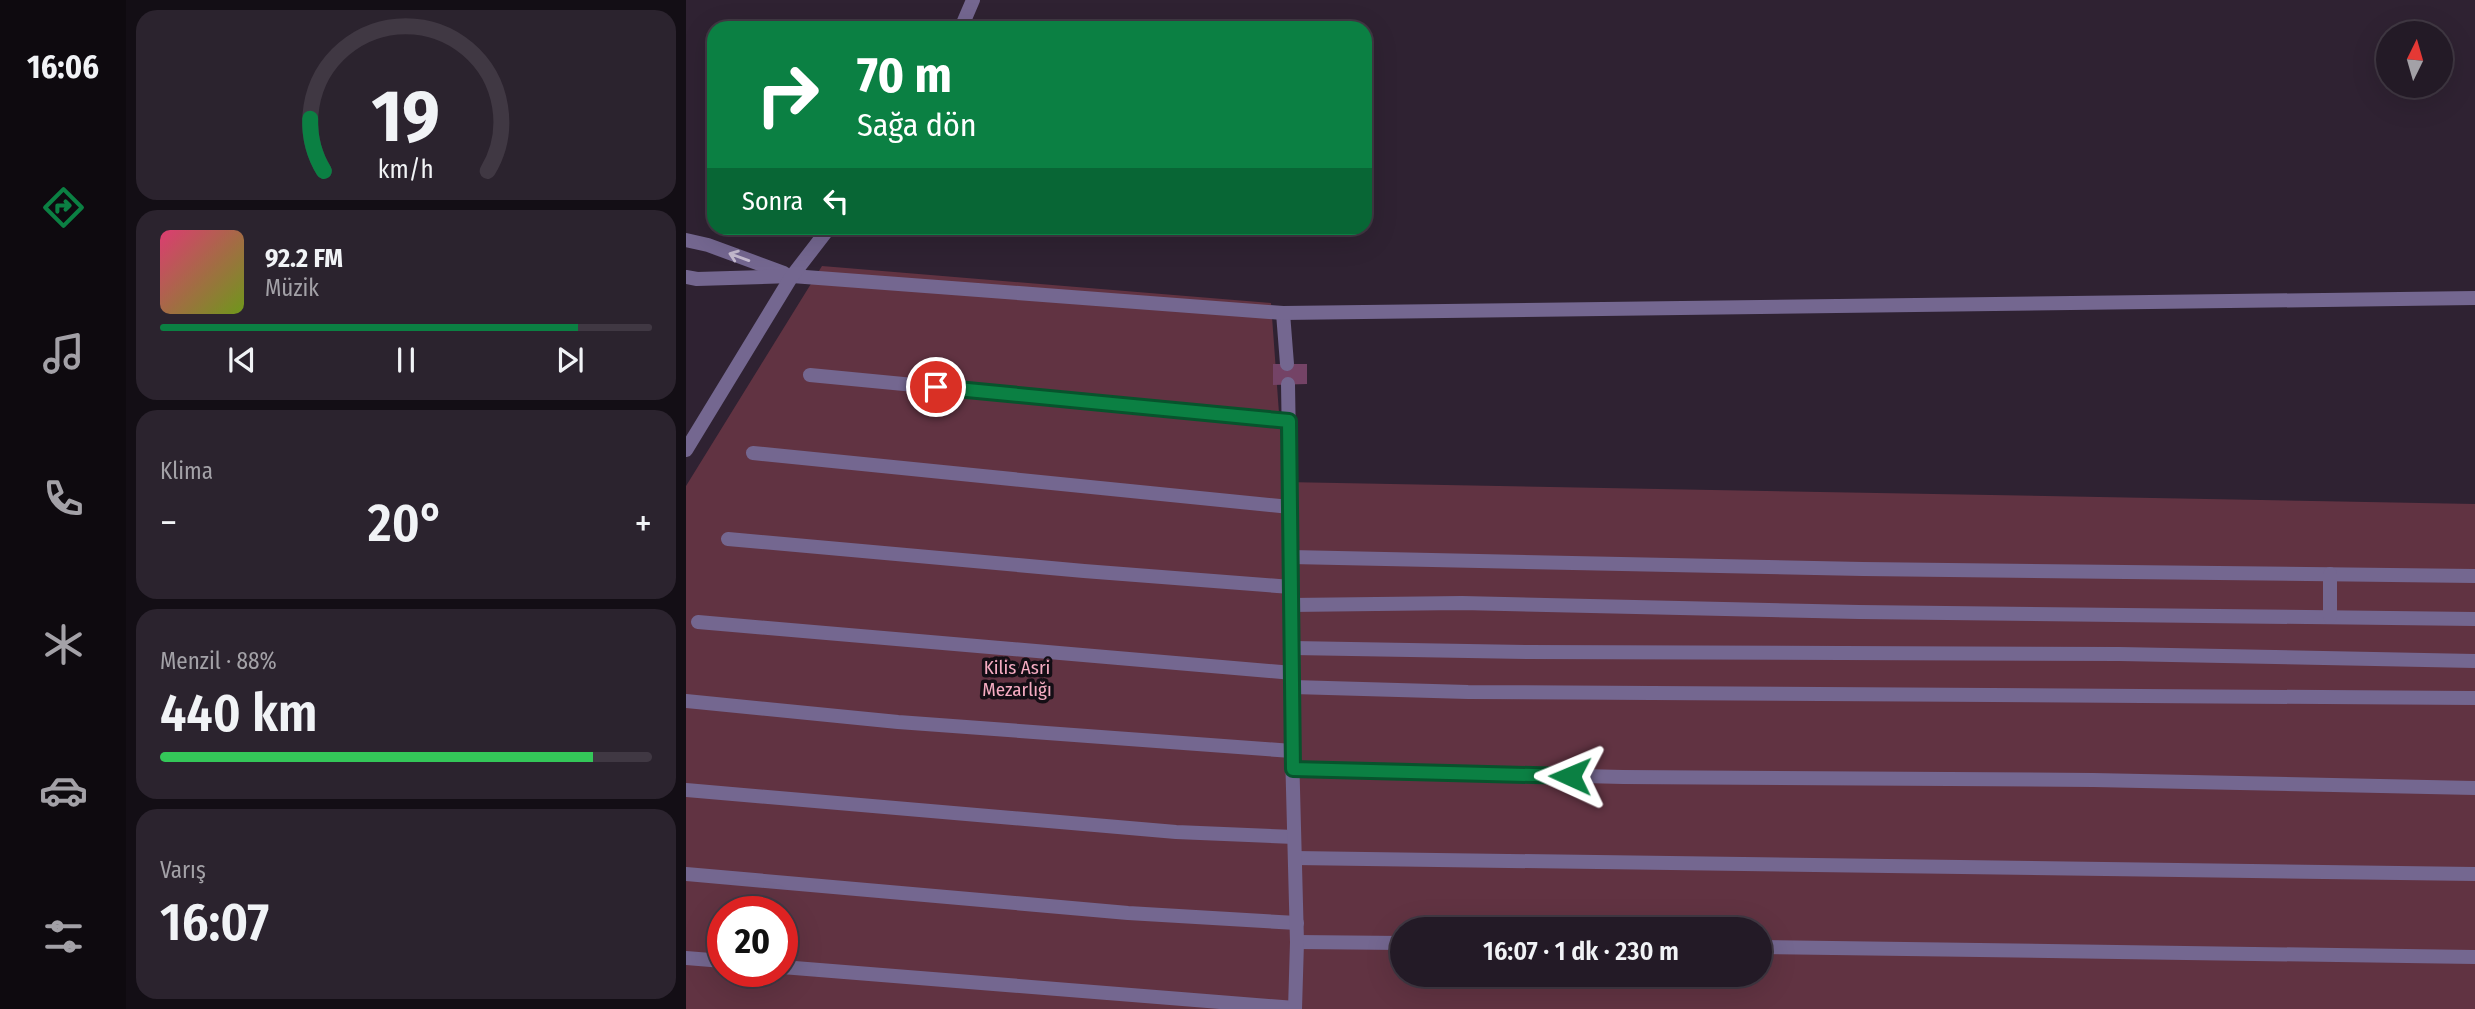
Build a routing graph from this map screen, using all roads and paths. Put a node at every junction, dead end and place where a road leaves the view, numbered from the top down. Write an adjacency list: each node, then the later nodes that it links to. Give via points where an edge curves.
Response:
1 (973, 0): 2 (street)
2 (964, 21)
3 (824, 235): 5 (street)
4 (686, 240): 5 (street, one-way to 4)
5 (792, 276): 6 (street); 8 (street); 13 (street)
6 (686, 277)
7 (2475, 298): 8 (street)
8 (1283, 313): 9 (street)
9 (1287, 364)
10 (810, 375): 12 (street)
11 (1288, 384): 12 (street)
12 (1289, 421): 15 (street)
13 (686, 450)
14 (752, 453): 15 (street)
15 (1290, 507): 17 (street)
16 (728, 539): 20 (street)
17 (1291, 557): 18 (street); 20 (street)
18 (2330, 574): 19 (street); 22 (street)
19 (2475, 576)
20 (1291, 587): 21 (street)
21 (1291, 605): 22 (street, via 1462,603); 25 (street)
22 (2330, 617): 23 (street)
23 (2475, 619)
24 (698, 622): 27 (street)
25 (1293, 648): 26 (street, via 2119,654); 27 (street)
26 (2475, 662)
27 (1293, 680): 28 (street, via 1482,692); 30 (street)
28 (2475, 698)
29 (686, 701): 30 (street)
30 (1292, 751): 31 (street)
31 (1293, 769): 32 (street, via 1623,778); 34 (street)
32 (2475, 788)
33 (686, 790): 34 (street, via 1176,832)
34 (1294, 837): 35 (street)
35 (1295, 858): 37 (street); 38 (street)
36 (686, 874): 38 (street, via 1128,913)
37 (2475, 874)
38 (1297, 923): 39 (street)
39 (1297, 942): 40 (street); 46 (street)
40 (1390, 943)
41 (1772, 947): 42 (street)
42 (2475, 957)
43 (686, 958): 44 (street)
44 (707, 960)
45 (798, 968): 46 (street)
46 (1295, 1009)

